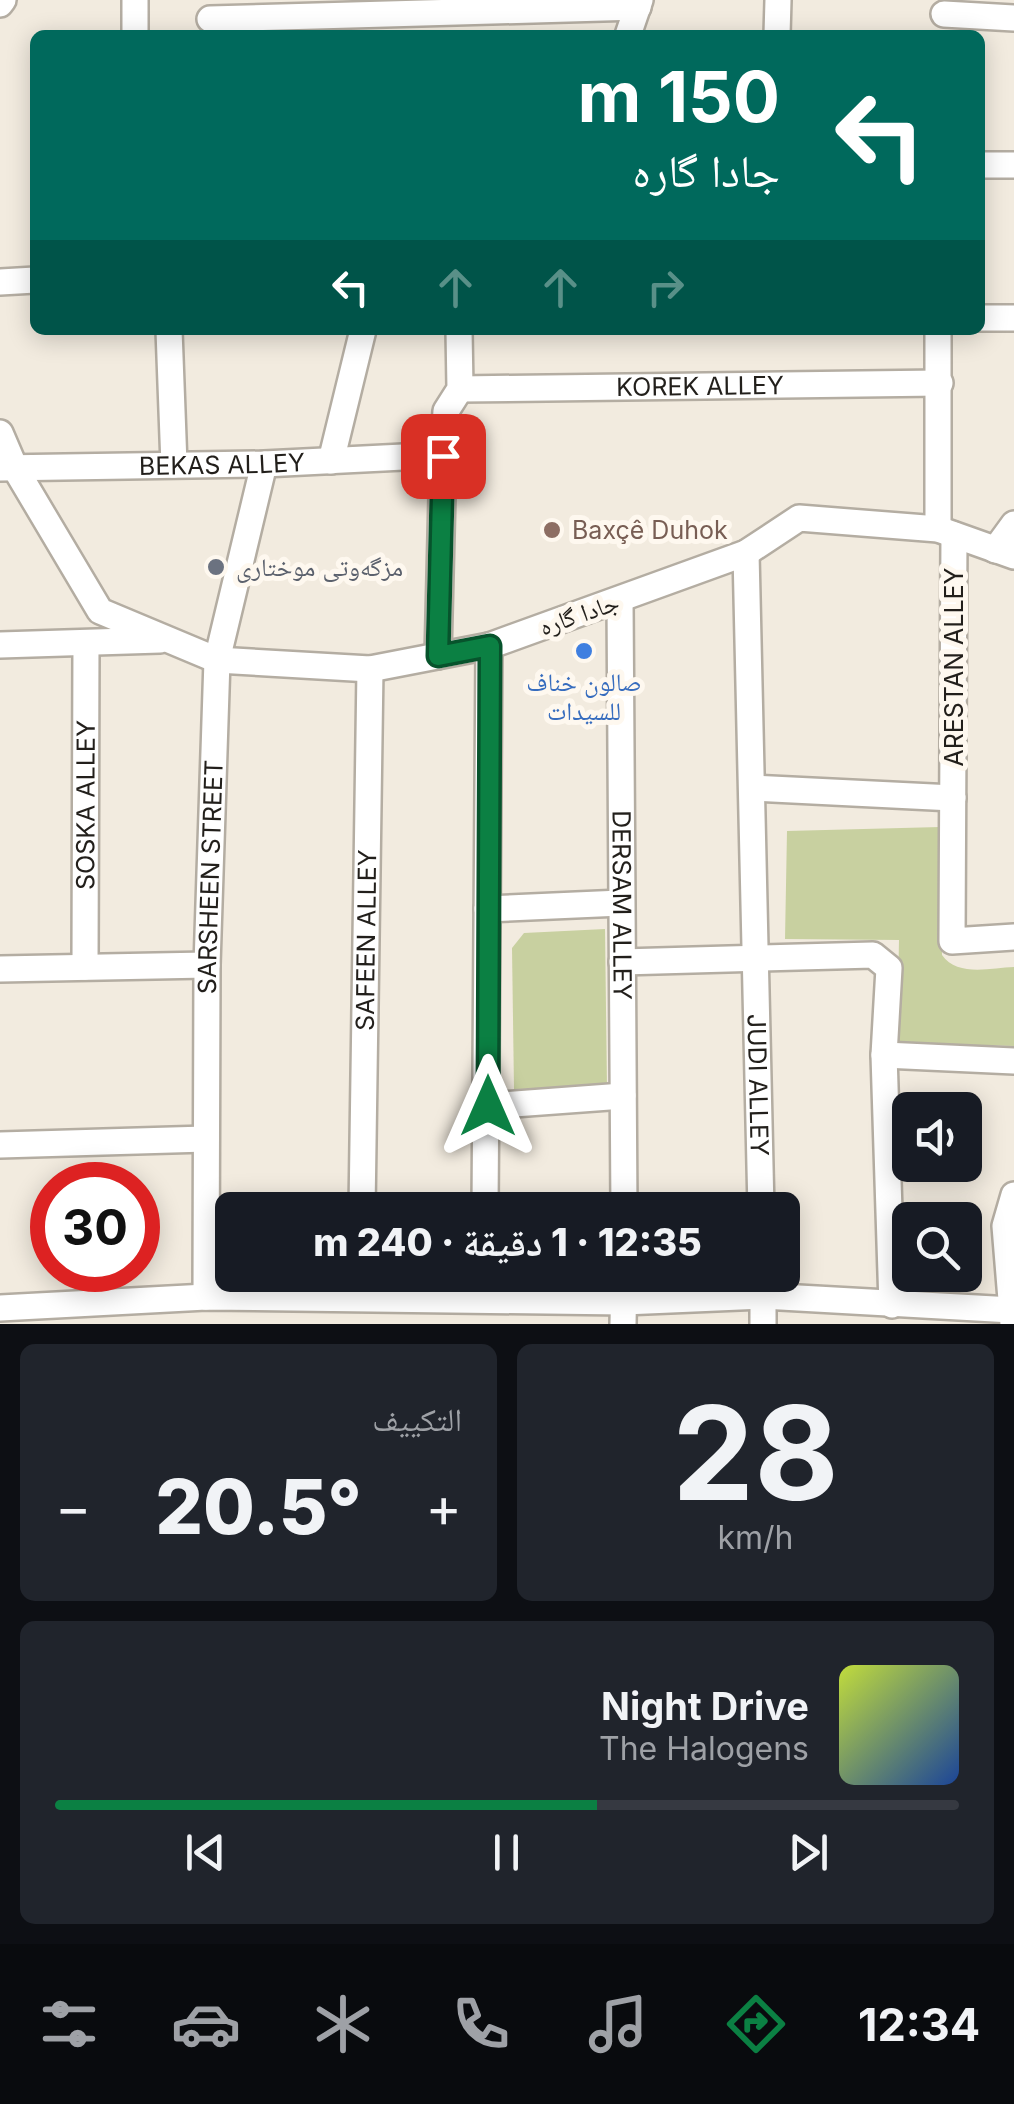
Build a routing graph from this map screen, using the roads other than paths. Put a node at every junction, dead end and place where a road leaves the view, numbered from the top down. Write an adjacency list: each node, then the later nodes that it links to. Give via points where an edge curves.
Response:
1 (135, 0): 8 (street)
2 (778, 0): 10 (street)
3 (639, 4): 4 (street); 9 (street)
4 (487, 6): 6 (street)
5 (944, 16): 7 (street)
6 (210, 18)
7 (1014, 18)
8 (135, 30)
9 (630, 30)
10 (777, 30)
11 (985, 165): 12 (street)
12 (1014, 165)
13 (30, 280): 14 (street)
14 (0, 282)
15 (985, 318): 16 (street)
16 (1014, 318)
17 (169, 335): 27 (street)
18 (361, 335): 25 (street)
19 (458, 335): 22 (street)
20 (938, 335): 21 (street, ARESTAN ALLEY)
21 (940, 383): 22 (street, KOREK ALLEY); 30 (street, ARESTAN ALLEY)
22 (460, 389): 24 (street, via 446,411)
23 (0, 433): 28 (street, جادا گارە)
24 (443, 456): 25 (street, BEKAS ALLEY); 38 (street)
25 (331, 460): 26 (street, BEKAS ALLEY)
26 (264, 464): 27 (street, BEKAS ALLEY); 39 (street, SARSHEEN STREET)
27 (174, 466): 28 (street, BEKAS ALLEY)
28 (7, 468): 34 (street, جادا گارە, via 100,611)
29 (1014, 524): 32 (street)
30 (946, 532): 31 (street, جادا گارە, via 799,518); 32 (street, جادا گارە); 42 (street, ARESTAN ALLEY)
31 (746, 553): 33 (street, جادا گارە); 41 (street, JUDI ALLEY)
32 (1004, 553)
33 (620, 600): 37 (street, جادا گارە); 43 (street, DERSAM ALLEY)
34 (170, 640): 35 (street); 39 (street, جادا گارە)
35 (86, 642): 36 (street); 49 (street, SOSKA ALLEY)
36 (0, 645)
37 (490, 646): 38 (street, جادا گارە); 44 (street)
38 (438, 656): 40 (street, جادا گارە)
39 (217, 660): 40 (street, جادا گارە); 48 (street, SARSHEEN STREET)
40 (370, 670): 57 (street, SAFEEN ALLEY)
41 (752, 788): 42 (street, ARESTAN ALLEY); 46 (street, JUDI ALLEY)
42 (953, 798): 45 (street, ARESTAN ALLEY, via 952,941)
43 (621, 903): 44 (street); 47 (street, DERSAM ALLEY)
44 (486, 909): 54 (street)
45 (1014, 937)
46 (754, 960): 47 (street); 51 (street, via 873,955 889,968); 60 (street, JUDI ALLEY)
47 (622, 962): 53 (street, DERSAM ALLEY)
48 (208, 964): 49 (street); 55 (street, SARSHEEN STREET)
49 (86, 967): 50 (street)
50 (0, 969)
51 (884, 1055): 52 (street); 70 (street)
52 (1014, 1061)
53 (623, 1096): 54 (street); 59 (street, DERSAM ALLEY)
54 (488, 1106): 58 (street)
55 (206, 1140): 56 (street); 69 (street, SARSHEEN STREET)
56 (0, 1145)
57 (362, 1192)
58 (486, 1192)
59 (624, 1192)
60 (760, 1192)
61 (1014, 1195): 76 (street, via 1005,1226)
62 (800, 1291): 70 (street)
63 (345, 1292): 72 (street)
64 (378, 1292): 73 (street)
65 (475, 1292): 73 (street)
66 (510, 1292): 75 (street)
67 (732, 1292): 75 (street)
68 (763, 1292): 77 (street)
69 (206, 1297): 72 (street); 74 (street)
70 (892, 1304): 76 (street)
71 (0, 1308): 74 (street)
72 (290, 1311)
73 (446, 1311)
74 (127, 1312)
75 (623, 1313)
76 (1012, 1317)
77 (763, 1324)

